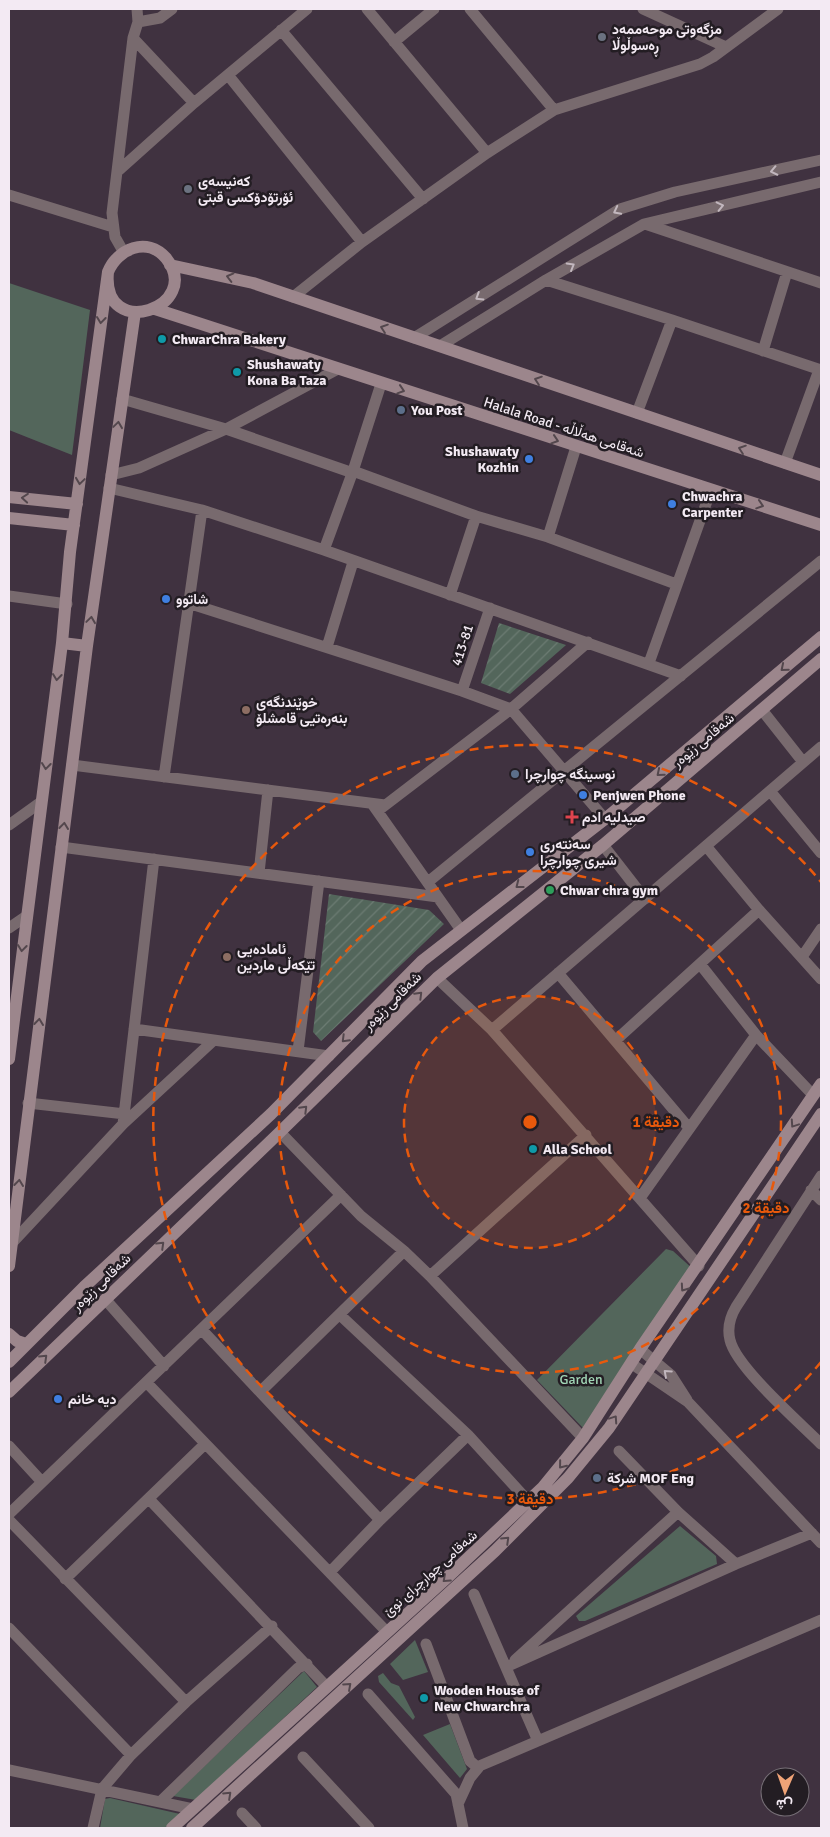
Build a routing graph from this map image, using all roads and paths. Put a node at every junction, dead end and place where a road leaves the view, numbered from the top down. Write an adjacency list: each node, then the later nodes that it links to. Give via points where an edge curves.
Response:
1 (137, 9): 10 (street)
2 (144, 9): 10 (street)
3 (172, 9): 10 (street, via 160,18)
4 (307, 9): 11 (street)
5 (367, 9): 13 (street)
6 (434, 9): 13 (street)
7 (470, 9): 17 (street)
8 (643, 9): 14 (street)
9 (778, 9): 14 (street)
10 (138, 22): 12 (street)
11 (281, 30): 15 (street); 23 (street)
12 (133, 38): 16 (street); 20 (street)
13 (394, 42): 18 (street)
14 (726, 47): 17 (street, via 700,64)
15 (228, 75): 16 (street); 26 (street)
16 (194, 102): 20 (street)
17 (554, 110): 18 (street)
18 (487, 153): 23 (street)
19 (821, 160): 37 (street, one-way to 37, via 675,192 620,209)
20 (117, 172): 25 (street)
21 (821, 182): 24 (street, one-way to 21)
22 (9, 195): 25 (street)
23 (423, 199): 26 (street)
24 (644, 224): 30 (street); 31 (street, one-way to 24)
25 (112, 227): 27 (street)
26 (362, 242): 33 (street)
27 (123, 251): 28 (street, via 150,248); 29 (street)
28 (170, 265): 33 (street, one-way to 28, via 232,277); 34 (street, via 174,282 172,290)
29 (108, 272): 35 (street, via 112,298); 54 (street, one-way to 54)
30 (787, 272): 32 (street); 39 (street)
31 (546, 280): 36 (street); 38 (street)
32 (821, 284)
33 (293, 297): 37 (street, one-way to 33)
34 (155, 309): 35 (street); 40 (street, Halala Road - شەقامی هەڵاڵە)
35 (135, 312): 43 (street)
36 (672, 320): 39 (street); 44 (street)
37 (414, 338): 38 (street)
38 (440, 346): 44 (street, one-way to 38)
39 (763, 351): 41 (street)
40 (338, 368): 42 (street, Halala Road - شەقامی هەڵاڵە); 45 (street)
41 (820, 370): 47 (street)
42 (381, 384): 46 (street, Halala Road - شەقامی هەڵاڵە, one-way to 46); 48 (street)
43 (122, 399): 45 (street); 49 (street, one-way to 43)
44 (638, 414): 47 (street, one-way to 44)
45 (226, 429): 48 (street); 49 (street, via 139,468)
46 (576, 447): 52 (street, Halala Road - شەقامی هەڵاڵە); 60 (street)
47 (785, 463): 50 (street)
48 (353, 472): 56 (street); 61 (street)
49 (111, 475): 51 (street)
50 (821, 475)
51 (109, 488): 55 (street); 73 (street, one-way to 51)
52 (711, 490): 58 (street, Halala Road - شەقامی هەڵاڵە, one-way to 58); 64 (street)
53 (9, 496): 54 (street, one-way to 53)
54 (77, 504): 59 (street)
55 (202, 510): 61 (street); 67 (street)
56 (476, 516): 60 (street); 65 (street)
57 (9, 518): 59 (street)
58 (821, 525)
59 (74, 526): 68 (street)
60 (548, 538): 64 (street)
61 (324, 550): 63 (street)
62 (821, 561): 77 (street)
63 (353, 562): 65 (street); 74 (street)
64 (676, 584): 76 (street)
65 (450, 595): 69 (street)
66 (9, 596): 68 (street)
67 (188, 603): 74 (street); 85 (street)
68 (67, 604): 72 (street)
69 (490, 608): 71 (street); 78 (street, 413-81)
70 (821, 637): 90 (street, شەقامی زێوەر, one-way to 90)
71 (588, 642): 76 (street); 79 (street)
72 (62, 643): 73 (street); 88 (street, one-way to 88)
73 (87, 646): 83 (street)
74 (327, 648): 78 (street)
75 (821, 659): 80 (street, شەقامی زێوەر)
76 (649, 662): 77 (street)
77 (682, 676): 84 (street)
78 (462, 691): 79 (street)
79 (511, 709): 84 (street); 89 (street)
80 (762, 710): 82 (street); 92 (street, شەقامی زێوەر)
81 (821, 747): 82 (street)
82 (803, 762): 87 (street)
83 (72, 765): 85 (street); 94 (street, one-way to 83)
84 (563, 772): 90 (street); 99 (street)
85 (164, 777): 86 (street)
86 (268, 790): 89 (street); 97 (street)
87 (770, 791): 93 (street); 95 (street)
88 (41, 802): 91 (street); 103 (street)
89 (378, 807): 99 (street)
90 (604, 819): 105 (street, شەقامی زێوەر, one-way to 105)
91 (9, 825)
92 (603, 845): 101 (street); 110 (street, شەقامی زێوەر)
93 (706, 846): 101 (street); 102 (street)
94 (61, 847): 96 (street); 122 (street, one-way to 94)
95 (821, 853)
96 (154, 859): 97 (street); 112 (street)
97 (259, 873): 98 (street)
98 (319, 881): 100 (street); 117 (street)
99 (428, 882): 100 (street)
100 (438, 897): 105 (street)
101 (645, 899): 109 (street)
102 (759, 910): 107 (street); 108 (street)
103 (25, 917): 104 (street); 119 (street, one-way to 119)
104 (9, 928)
105 (461, 930): 118 (street, شەقامی زێوەر, one-way to 118, via 422,961)
106 (821, 930): 107 (street)
107 (802, 957): 111 (street)
108 (700, 964): 114 (street); 116 (street)
109 (558, 973): 113 (street); 116 (street)
110 (437, 978): 113 (street); 126 (street, شەقامی زێوەر, one-way to 110)
111 (821, 979)
112 (134, 1029): 115 (street); 124 (street)
113 (492, 1030): 127 (street)
114 (756, 1035): 121 (street); 125 (street)
115 (214, 1040): 117 (street); 124 (street)
116 (616, 1040): 125 (street)
117 (298, 1051): 118 (street)
118 (329, 1056): 142 (street, شەقامی زێوەر)
119 (9, 1059)
120 (821, 1084): 121 (street, شەقامی چوارچرای نوێ)
121 (814, 1095): 136 (street, شەقامی چوارچرای نوێ, one-way to 136)
122 (28, 1103): 124 (street); 133 (street, one-way to 122)
123 (821, 1114): 144 (street, شەقامی چوارچرای نوێ)
124 (124, 1119): 133 (street)
125 (690, 1128): 131 (street)
126 (280, 1132): 130 (street); 138 (street, شەقامی زێوەر, one-way to 126)
127 (586, 1135): 131 (street); 137 (street)
128 (821, 1176): 129 (street)
129 (811, 1190): 132 (street); 156 (street, via 736,1307 728,1329 740,1362)
130 (341, 1195): 134 (street); 140 (street)
131 (640, 1198): 136 (street)
132 (821, 1200)
133 (12, 1243): 135 (street)
134 (404, 1251): 137 (street); 139 (street)
135 (9, 1266)
136 (699, 1266): 143 (street, شەقامی چوارچرای نوێ, one-way to 143)
137 (430, 1276): 154 (street)
138 (105, 1299): 147 (street); 151 (street, شەقامی زێوەر, one-way to 138)
139 (340, 1315): 150 (street); 153 (street)
140 (202, 1330): 147 (street); 150 (street)
141 (9, 1334): 142 (street, via 17,1342)
142 (26, 1344): 145 (street, شەقامی زێوەر)
143 (640, 1350): 144 (street); 146 (street, شەقامی چوارچرای نوێ)
144 (653, 1361): 148 (street, شەقامی چوارچرای نوێ); 152 (street, one-way to 144, via 671,1375)
145 (9, 1362)
146 (632, 1364): 148 (street); 154 (street, شەقامی چوارچرای نوێ)
147 (164, 1366): 149 (street)
148 (646, 1372): 152 (street); 194 (street, شەقامی چوارچرای نوێ, one-way to 148, via 536,1512 597,1443)
149 (147, 1383): 155 (street); 159 (street)
150 (261, 1391): 165 (street)
151 (9, 1392)
152 (688, 1402): 166 (street)
153 (468, 1435): 161 (street); 165 (street)
154 (583, 1438): 161 (street, شەقامی چوارچرای نوێ, one-way to 161)
155 (205, 1444): 160 (street); 169 (street)
156 (821, 1444)
157 (9, 1446): 159 (street)
158 (619, 1451): 162 (street)
159 (42, 1482): 163 (street)
160 (149, 1499): 170 (street); 173 (street)
161 (528, 1502): 175 (street, شەقامی چوارچرای نوێ, one-way to 175)
162 (678, 1512): 168 (street); 178 (street)
163 (9, 1514)
164 (9, 1520): 170 (street)
165 (380, 1520): 169 (street)
166 (812, 1533): 167 (street); 168 (street)
167 (821, 1543)
168 (736, 1564): 178 (street)
169 (330, 1572): 175 (street)
170 (65, 1579): 181 (street)
171 (474, 1594): 178 (street)
172 (821, 1620): 182 (street)
173 (272, 1626): 177 (street); 181 (street)
174 (9, 1628): 183 (street)
175 (387, 1632): 179 (street, شەقامی چوارچرای نوێ)
176 (426, 1644): 185 (street, via 470,1761)
177 (307, 1664): 179 (street); 188 (street, via 298,1668)
178 (506, 1668): 182 (street)
179 (327, 1687): 190 (street, شەقامی چوارچرای نوێ)
180 (368, 1694): 189 (street, via 456,1794)
181 (186, 1702): 183 (street)
182 (538, 1741): 185 (street)
183 (131, 1755): 187 (street)
184 (303, 1757): 196 (street)
185 (479, 1767): 189 (street, via 470,1778)
186 (9, 1770): 187 (street)
187 (102, 1789): 188 (street); 192 (street)
188 (160, 1802): 190 (street)
189 (458, 1806): 197 (street)
190 (193, 1809): 193 (street, شەقامی چوارچرای نوێ)
191 (242, 1813): 195 (street)
192 (93, 1828)
193 (172, 1828)
194 (192, 1828)
195 (256, 1828)
196 (369, 1828)
197 (463, 1828)

